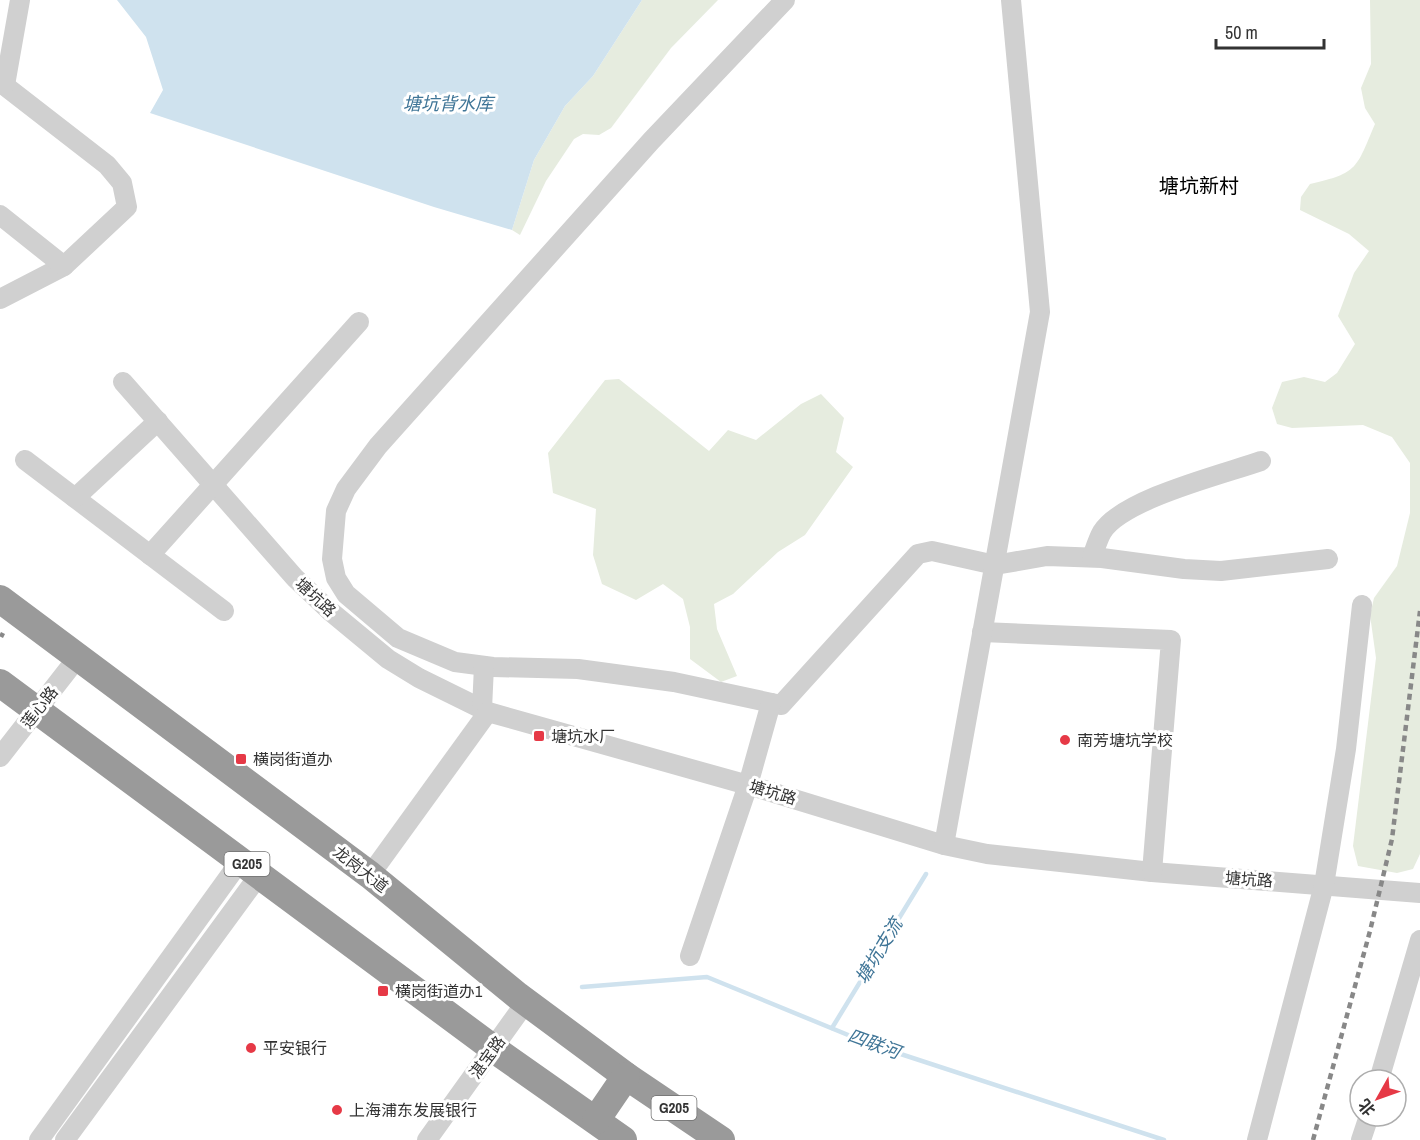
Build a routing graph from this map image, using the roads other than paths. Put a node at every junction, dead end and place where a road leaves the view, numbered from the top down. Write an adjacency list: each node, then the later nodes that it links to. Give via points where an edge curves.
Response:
1 (20, 0): 4 (street)
2 (785, 0): 24 (street, via 651,141 378,446 346,489 336,511 332,559 336,578 346,594 398,638 455,662)
3 (1011, 0): 18 (street, via 1040,312)
4 (2, 83): 6 (street, via 107,165 122,183 127,207)
5 (0, 215): 6 (street)
6 (64, 266): 7 (street)
7 (0, 299)
8 (359, 322): 13 (street)
9 (123, 382): 10 (street, 塘坑路)
10 (158, 421): 13 (street, 塘坑路); 14 (street)
11 (25, 460): 14 (street)
12 (1261, 461): 16 (street, via 1131,508 1102,531)
13 (214, 482): 15 (street); 28 (street, 塘坑路, via 295,578 330,611 388,659)
14 (75, 498): 15 (street)
15 (150, 555): 21 (street)
16 (1092, 557): 17 (street, via 1221,571); 18 (street, via 1047,556)
17 (1328, 559)
18 (995, 565): 22 (street); 26 (street, via 932,551 918,554 802,685 781,705)
19 (0, 599): 23 (highway, 龙岗大道 / G205)
20 (1362, 605): 35 (street, via 1346,749)
21 (224, 611)
22 (982, 632): 31 (street); 33 (street, via 1171,640)
23 (78, 657): 27 (street, 莲心路); 34 (highway, 龙岗大道 / G205)
24 (484, 666): 26 (street, via 578,669 674,682); 28 (street)
25 (0, 683): 27 (highway, G205)
26 (771, 702): 30 (street)
27 (37, 710): 29 (street, 莲心路); 32 (highway, G205)
28 (485, 710): 30 (street, 塘坑路); 34 (street)
29 (0, 757)
30 (748, 784): 31 (street, 塘坑路); 38 (street)
31 (944, 845): 33 (street, 塘坑路, via 987,854)
32 (251, 867): 40 (highway, G205); 44 (street)
33 (1152, 872): 35 (street, 塘坑路)
34 (370, 875): 39 (highway, 龙岗大道 / G205)
35 (1324, 885): 36 (street, 塘坑路); 48 (street)
36 (1420, 892)
37 (1420, 940): 41 (street)
38 (690, 956)
39 (526, 1002): 40 (street, 湛宝路); 42 (highway, 龙岗大道 / G205)
40 (493, 1048): 43 (highway, G205); 45 (street, 湛宝路)
41 (1383, 1068)
42 (626, 1076): 43 (highway); 47 (highway, 龙岗大道 / G205)
43 (596, 1120): 46 (highway, G205)
44 (60, 1137)
45 (427, 1140)
46 (623, 1140)
47 (721, 1140)
48 (1257, 1140)

